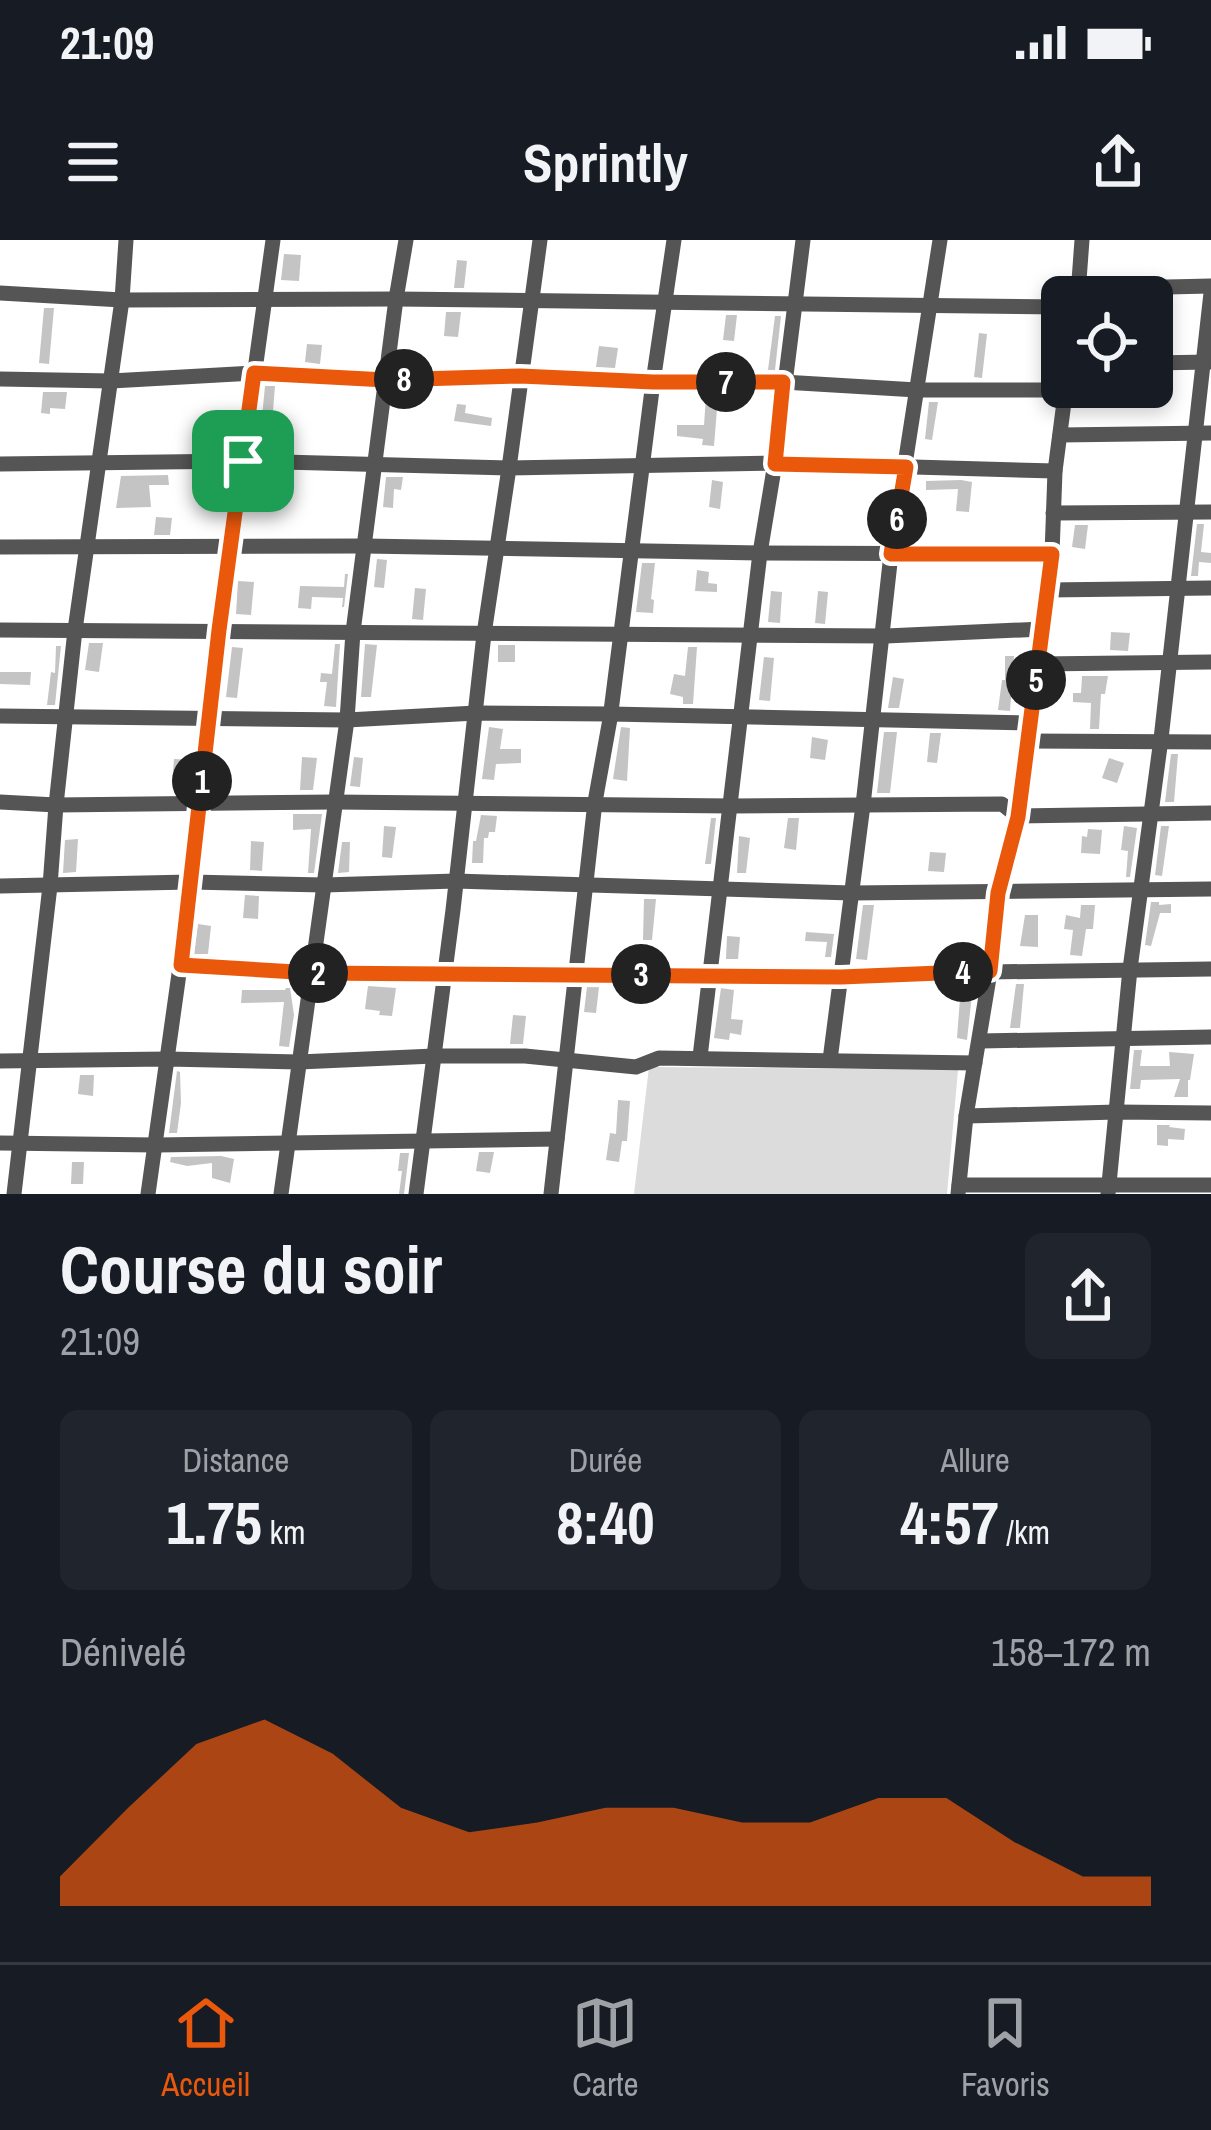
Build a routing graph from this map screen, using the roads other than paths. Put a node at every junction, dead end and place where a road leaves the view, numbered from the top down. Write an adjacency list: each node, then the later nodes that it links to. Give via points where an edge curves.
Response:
1 (127, 240): 15 (street)
2 (273, 240): 13 (street)
3 (406, 240): 14 (street)
4 (539, 240): 16 (street)
5 (674, 240): 18 (street)
6 (802, 240): 17 (street)
7 (940, 240): 19 (street)
8 (1082, 240): 9 (street)
9 (1079, 276)
10 (1211, 290): 11 (street); 21 (street)
11 (1173, 291)
12 (0, 293): 15 (street)
13 (264, 299): 14 (street); 15 (street); 23 (street)
14 (396, 299): 16 (street); 26 (street)
15 (122, 300): 27 (street)
16 (532, 301): 18 (street); 24 (street)
17 (793, 302): 18 (street); 19 (street); 29 (street)
18 (664, 304): 28 (street)
19 (932, 304): 20 (street); 31 (street)
20 (1041, 307)
21 (1207, 362): 22 (street); 33 (street)
22 (1173, 363)
23 (254, 373): 26 (street); 27 (street); 35 (street)
24 (520, 376): 26 (street); 28 (street); 42 (street)
25 (0, 379): 27 (street)
26 (386, 380): 39 (street)
27 (111, 381): 36 (street)
28 (653, 382): 29 (street); 40 (street)
29 (783, 382): 31 (street); 38 (street)
30 (1041, 389): 31 (street)
31 (916, 390): 41 (street)
32 (1064, 408): 34 (street)
33 (1203, 434): 34 (street); 46 (street)
34 (1060, 435): 43 (street)
35 (243, 461): 36 (street); 39 (street); 48 (street)
36 (100, 463): 37 (street); 50 (street)
37 (0, 464)
38 (775, 464): 40 (street); 41 (street); 53 (street)
39 (374, 465): 42 (street); 47 (street)
40 (643, 466): 42 (street); 52 (street)
41 (906, 467): 43 (street); 54 (street)
42 (509, 468): 51 (street)
43 (1055, 471): 45 (street)
44 (1211, 512): 46 (street)
45 (1054, 513): 46 (street); 55 (street)
46 (1186, 513): 57 (street)
47 (365, 546): 48 (street); 51 (street); 63 (street)
48 (230, 547): 50 (street); 62 (street)
49 (0, 548): 50 (street)
50 (88, 548): 61 (street)
51 (497, 550): 52 (street); 64 (street)
52 (633, 550): 53 (street); 65 (street)
53 (760, 553): 54 (street); 66 (street)
54 (891, 554): 55 (street); 67 (street)
55 (1052, 554): 58 (street)
56 (1211, 588): 57 (street)
57 (1178, 589): 58 (street); 69 (street)
58 (1048, 590): 59 (street)
59 (1043, 629): 67 (street); 70 (street)
60 (0, 630): 61 (street)
61 (75, 630): 62 (street); 75 (street)
62 (219, 630): 63 (street); 76 (street)
63 (353, 632): 64 (street); 78 (street)
64 (484, 634): 65 (street); 71 (street)
65 (620, 635): 66 (street); 72 (street)
66 (753, 636): 67 (street); 74 (street)
67 (881, 636): 77 (street)
68 (1211, 662): 69 (street)
69 (1169, 663): 70 (street); 80 (street)
70 (1038, 664): 79 (street)
71 (476, 713): 72 (street); 78 (street); 86 (street)
72 (610, 714): 74 (street); 87 (street)
73 (0, 716): 75 (street)
74 (742, 716): 77 (street); 90 (street)
75 (65, 717): 76 (street); 88 (street)
76 (209, 718): 78 (street); 84 (street)
77 (873, 718): 79 (street); 89 (street)
78 (347, 720): 85 (street)
79 (1030, 723): 81 (street)
80 (1161, 739): 81 (street); 82 (street); 92 (street)
81 (1027, 741): 93 (street)
82 (1211, 742)
83 (0, 802): 88 (street)
84 (200, 802): 85 (street); 88 (street); 95 (street)
85 (335, 802): 86 (street); 96 (street)
86 (465, 802): 87 (street); 94 (street)
87 (595, 802): 90 (street); 97 (street)
88 (56, 805): 99 (street)
89 (863, 805): 90 (street); 93 (street, via 1002,804); 103 (street)
90 (732, 806): 100 (street)
91 (1211, 813): 92 (street)
92 (1150, 814): 93 (street); 101 (street)
93 (1018, 817): 104 (street)
94 (457, 881): 96 (street); 97 (street); 110 (street)
95 (191, 882): 96 (street); 99 (street); 105 (street)
96 (324, 884): 109 (street)
97 (586, 884): 100 (street); 111 (street)
98 (0, 886): 99 (street)
99 (50, 886): 121 (street)
100 (720, 889): 103 (street); 112 (street)
101 (1141, 890): 102 (street); 104 (street); 106 (street)
102 (1211, 890)
103 (851, 893): 104 (street); 113 (street)
104 (998, 893): 108 (street)
105 (181, 965): 109 (street); 119 (street)
106 (1130, 969): 107 (street); 108 (street); 115 (street)
107 (1211, 969)
108 (990, 971): 113 (street); 116 (street)
109 (312, 973): 110 (street); 124 (street)
110 (445, 973): 111 (street); 117 (street)
111 (574, 974): 112 (street); 120 (street)
112 (711, 974): 113 (street); 118 (street)
113 (841, 977): 122 (street)
114 (1211, 1037): 115 (street)
115 (1123, 1038): 116 (street); 126 (street)
116 (980, 1041): 125 (street)
117 (434, 1056): 120 (street); 124 (street); 131 (street)
118 (700, 1058): 120 (street, via 636,1067); 122 (street)
119 (168, 1059): 121 (street); 124 (street); 134 (street)
120 (565, 1059): 129 (street)
121 (28, 1060): 123 (street); 133 (street)
122 (830, 1060): 125 (street)
123 (0, 1061)
124 (299, 1062): 130 (street)
125 (975, 1063): 128 (street)
126 (1117, 1112): 127 (street); 128 (street); 137 (street)
127 (1211, 1113)
128 (966, 1116): 136 (street)
129 (557, 1139): 131 (street); 142 (street)
130 (287, 1142): 131 (street); 134 (street); 140 (street)
131 (423, 1142): 141 (street)
132 (0, 1143): 133 (street)
133 (20, 1143): 134 (street); 138 (street)
134 (156, 1144): 139 (street)
135 (1211, 1185): 137 (street)
136 (958, 1189): 137 (street)
137 (1108, 1189)
138 (14, 1194)
139 (148, 1194)
140 (281, 1194)
141 (416, 1194)
142 (551, 1194)

